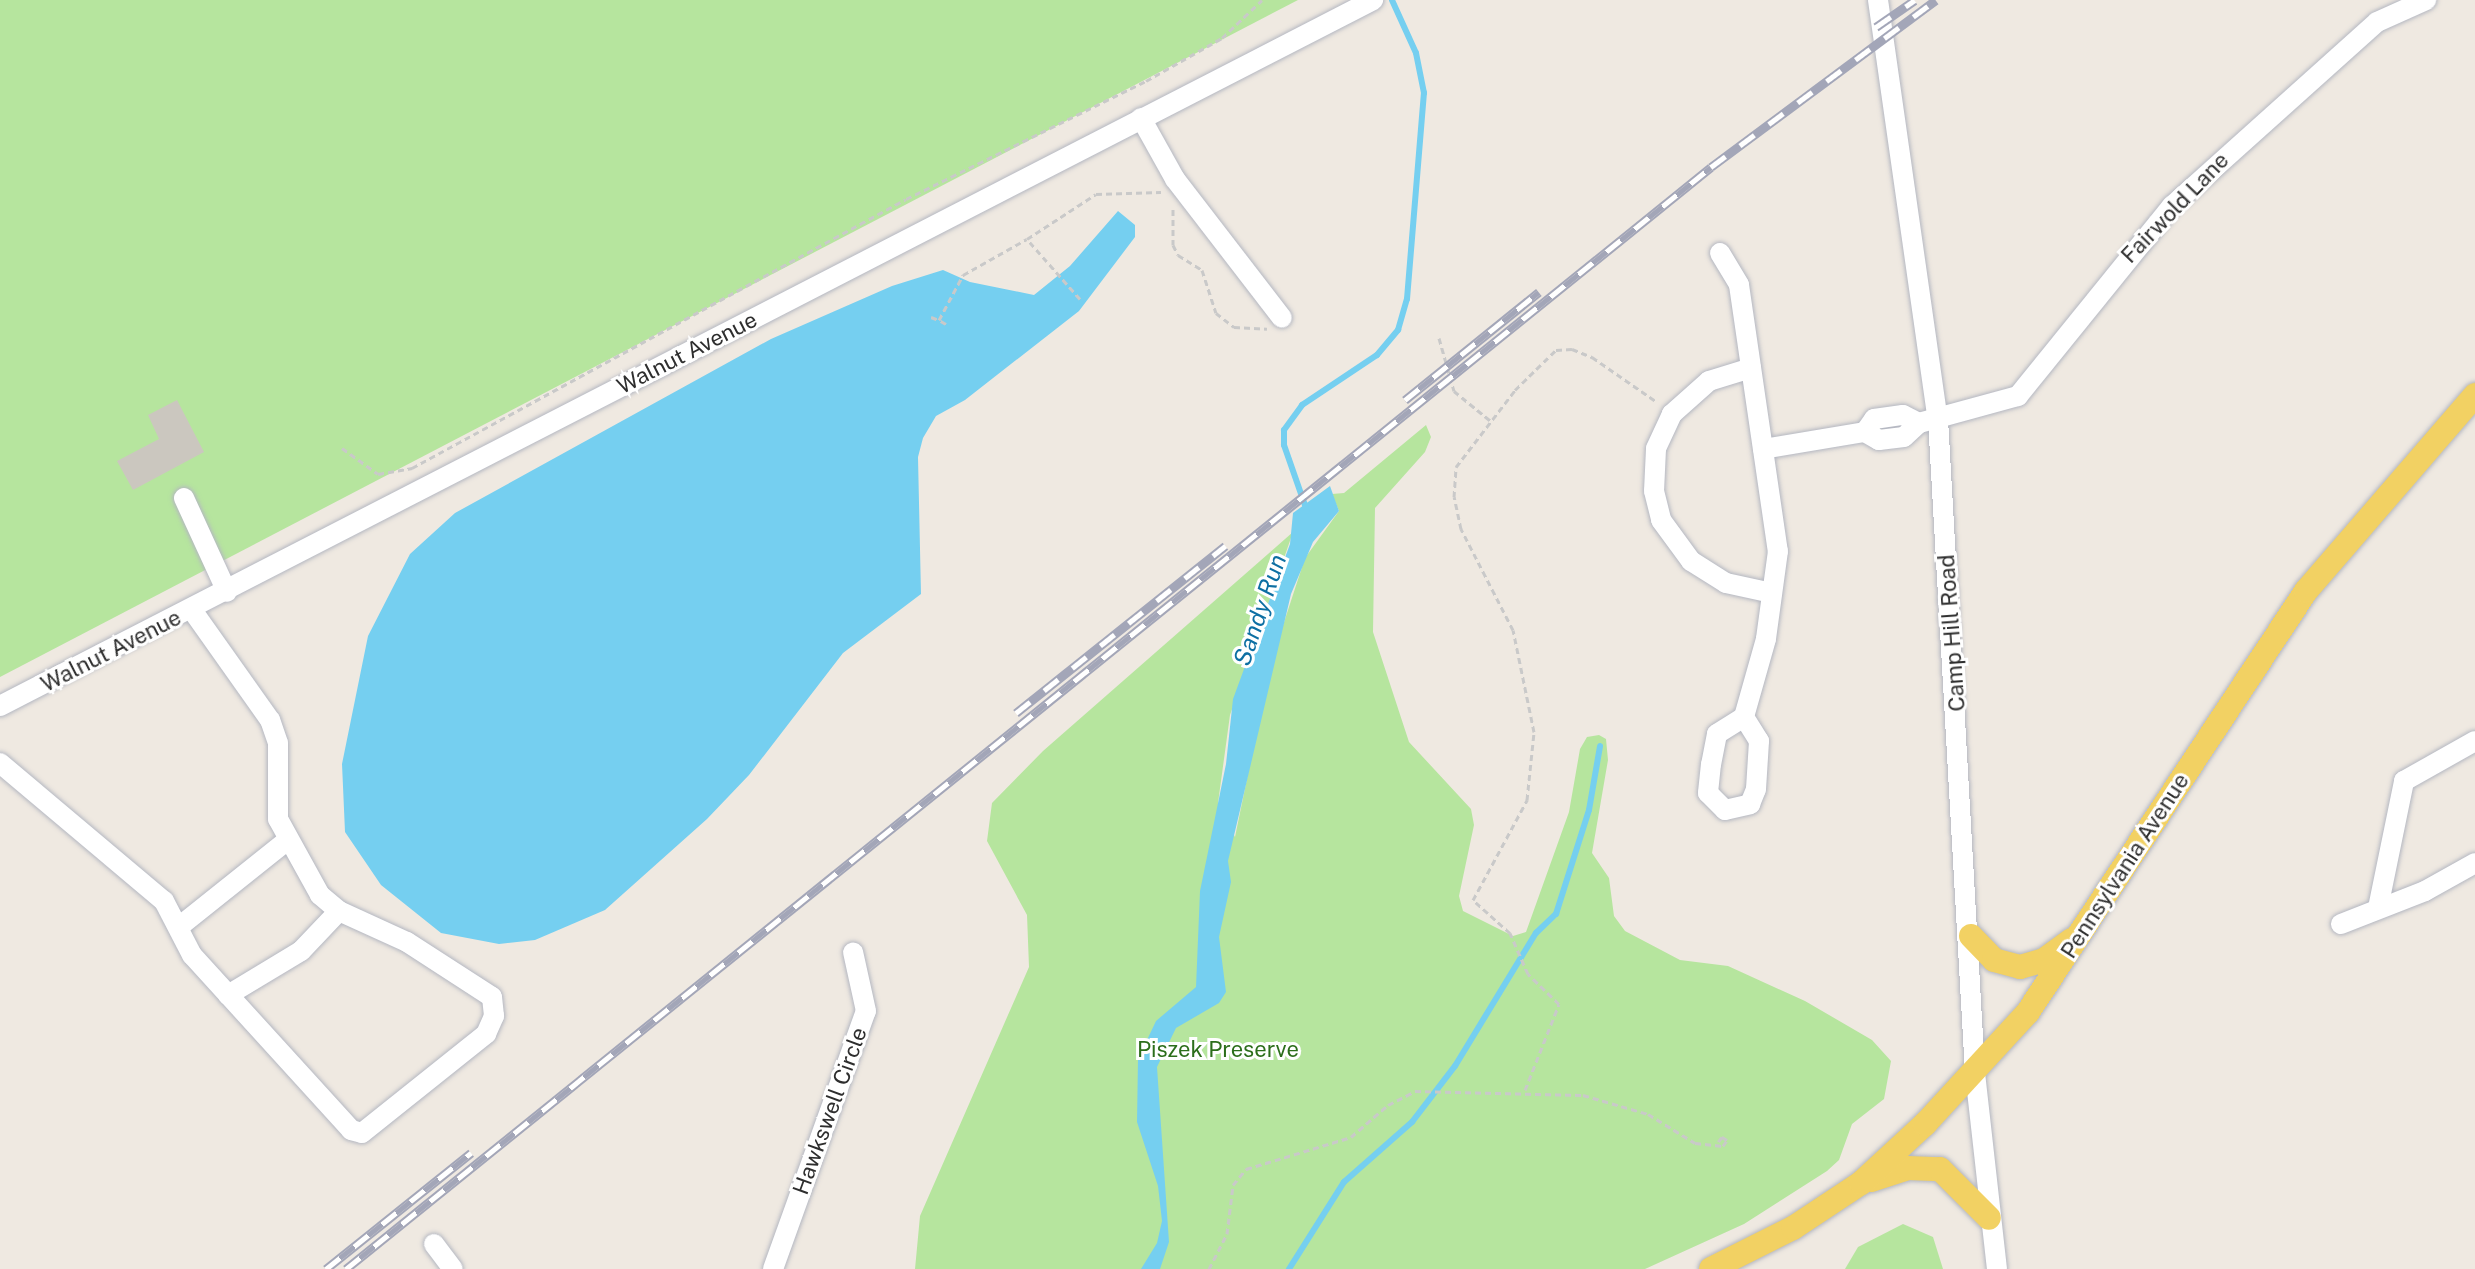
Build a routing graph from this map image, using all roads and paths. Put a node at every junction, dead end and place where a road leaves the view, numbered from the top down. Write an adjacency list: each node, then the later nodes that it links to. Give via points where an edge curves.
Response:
1 (1262, 0): 20 (path, via 1222,38 1146,81 906,199 412,468 378,474)
2 (1878, 0): 18 (street, Camp Hill Road)
3 (2426, 0): 18 (street, Fairwold Lane, via 2377,22 2181,197 2128,255 2060,351 2018,396)
4 (1372, 1): 5 (street, Walnut Avenue)
5 (1141, 118): 6 (street); 23 (street, Walnut Avenue)
6 (1180, 187): 7 (path, via 1096,194); 11 (street); 11 (path, via 1173,211 1173,245 1178,255 1202,270 1216,313 1234,327 1252,330 1270,328)
7 (1027, 239): 9 (path); 12 (path, via 963,275)
8 (1720, 253): 15 (street, via 1739,285)
9 (1080, 299)
10 (931, 317): 12 (path)
11 (1282, 318)
12 (939, 320): 13 (path)
13 (946, 324)
14 (1439, 338): 19 (path, via 1454,391)
15 (1751, 368): 17 (street, via 1709,381); 21 (street)
16 (2475, 395): 36 (main road, Pennsylvania Avenue, via 2299,601)
17 (1672, 414): 19 (path, via 1614,369 1564,348 1536,367); 24 (street, via 1653,468 1654,491 1673,541 1708,574)
18 (1928, 421): 21 (street, Fairwold Lane, via 1904,437 1879,440 1865,432); 37 (street, Camp Hill Road)
19 (1492, 422): 41 (path, via 1461,457 1454,497 1467,545 1520,650 1535,748 1527,800 1475,896 1476,906 1500,923 1527,972 1560,1008)
20 (342, 448)
21 (1763, 449): 24 (street, via 1778,551)
22 (184, 498): 23 (street)
23 (227, 592): 25 (street, Walnut Avenue)
24 (1772, 593): 27 (street)
25 (192, 610): 26 (street, Walnut Avenue); 30 (street, via 270,720 278,743 278,819)
26 (0, 706)
27 (1744, 717)
28 (2475, 741): 32 (street, via 2404,781)
29 (0, 763): 35 (street, via 164,901)
30 (289, 839): 33 (street, via 320,895); 35 (street)
31 (2475, 863): 32 (street, via 2425,891)
32 (2378, 908): 34 (street)
33 (339, 911): 39 (street, via 301,951); 39 (street, via 407,942 492,997 494,1016 486,1034 362,1133 351,1130)
34 (2341, 924)
35 (180, 926): 39 (street, via 192,955)
36 (2086, 929): 37 (main road, via 2044,960 2020,967 1994,960); 40 (main road, Pennsylvania Avenue, via 2028,1012)
37 (1971, 936): 40 (street, Camp Hill Road)
38 (853, 952): 47 (street, Hawkswell Circle, via 866,1011)
39 (228, 995)
40 (1975, 1073): 43 (main road, Pennsylvania Avenue); 44 (street, Camp Hill Road)
41 (1525, 1090): 42 (path, via 1607,1100 1648,1114 1683,1139); 48 (path, via 1425,1089 1388,1105 1337,1144 1246,1169 1233,1185 1227,1234)
42 (1718, 1142)
43 (1861, 1183): 44 (main road, via 1907,1168 1940,1169); 49 (main road, Pennsylvania Avenue, via 1793,1228)
44 (1989, 1218): 50 (street, Camp Hill Road)
45 (444, 1257): 46 (street)
46 (426, 1269)
47 (773, 1269)
48 (1209, 1269)
49 (1711, 1269)
50 (1997, 1269)

